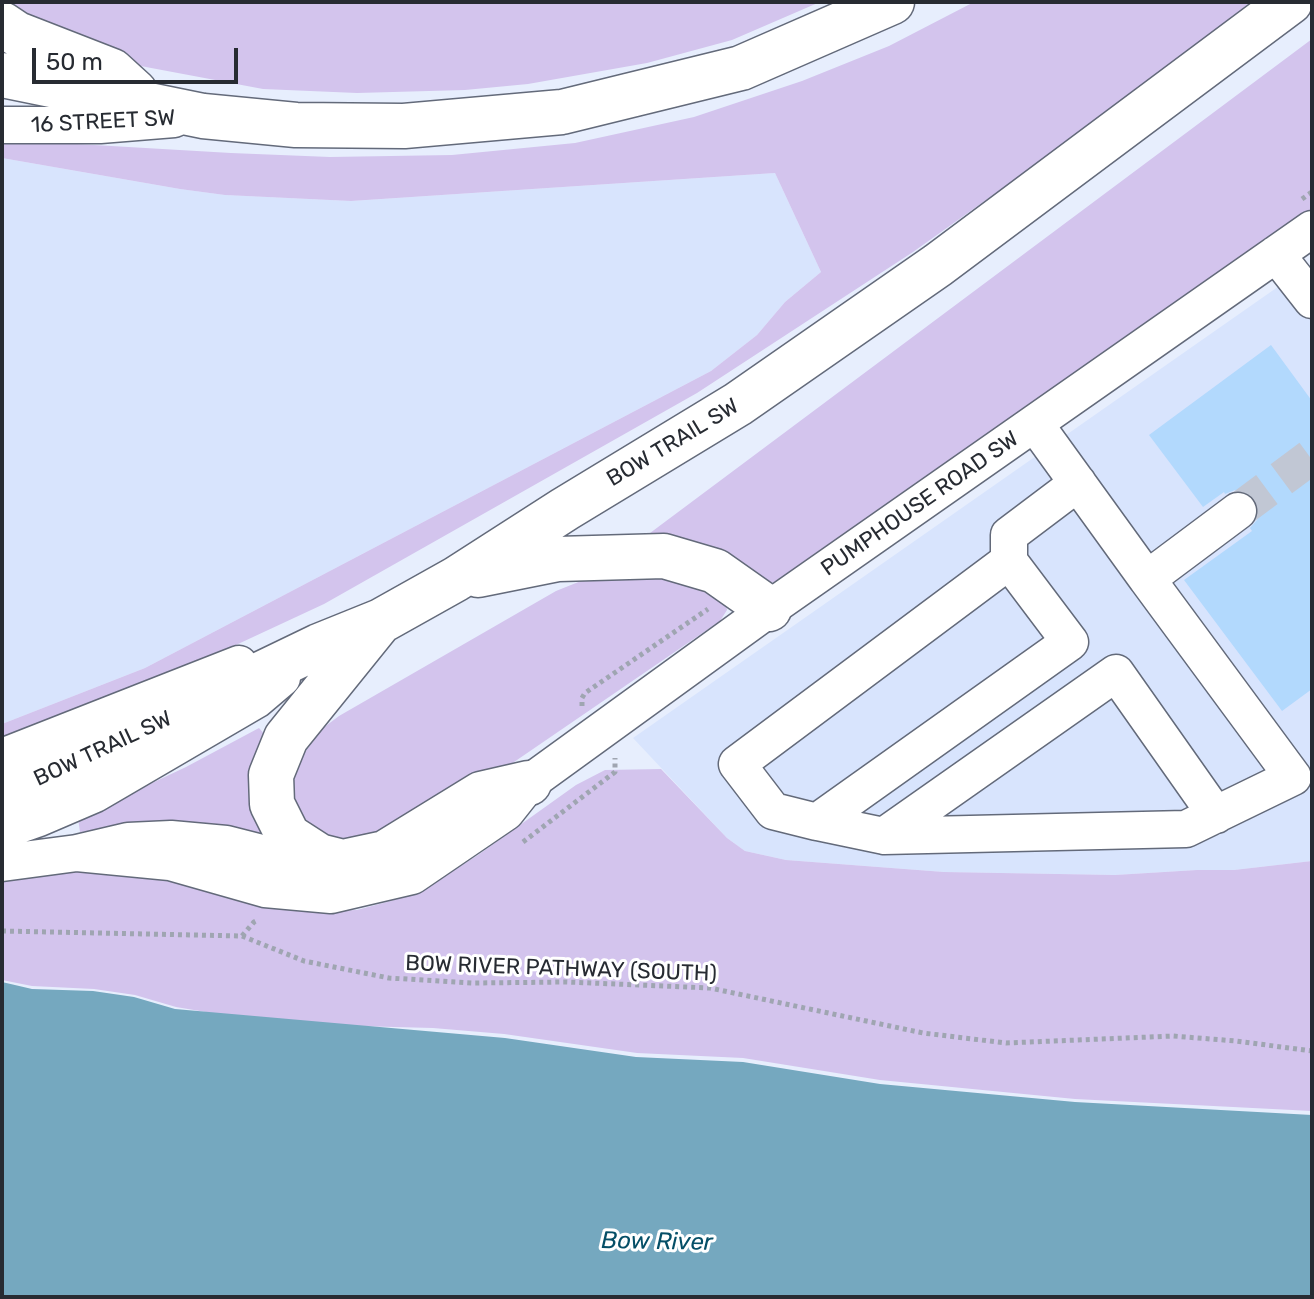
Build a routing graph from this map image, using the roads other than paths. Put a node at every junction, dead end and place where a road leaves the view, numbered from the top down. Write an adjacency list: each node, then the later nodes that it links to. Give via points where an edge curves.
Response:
1 (892, 2): 6 (main road, via 741,68 562,112 404,126 296,125)
2 (1289, 3): 15 (main road, BOW TRAIL SW, via 938,265 738,404)
3 (2, 24): 5 (main road, via 112,71)
4 (2, 75): 5 (main road)
5 (148, 105): 6 (main road)
6 (203, 116): 7 (street, 16 STREET SW, via 100,125)
7 (2, 125)
8 (1312, 229): 9 (street, PUMPHOUSE ROAD SW)
9 (1276, 254): 10 (street); 11 (street, PUMPHOUSE ROAD SW)
10 (1312, 300)
11 (1035, 424): 12 (street); 17 (street, PUMPHOUSE ROAD SW)
12 (1078, 483): 14 (street, via 1009,535); 16 (street)
13 (1238, 511): 16 (street)
14 (1009, 561): 25 (street, via 1070,642); 25 (street, via 737,764 773,811)
15 (456, 579): 17 (main road, via 558,559 664,556 715,571); 18 (main road, BOW TRAIL SW)
16 (1147, 579): 21 (street)
17 (769, 609): 22 (street, PUMPHOUSE ROAD SW)
18 (381, 621): 19 (main road, BOW TRAIL SW); 29 (main road, via 286,738 271,775 272,804 288,836 319,856)
19 (319, 646): 20 (street, via 271,652); 23 (main road, BOW TRAIL SW); 26 (street, via 256,700 162,755 95,794)
20 (2, 757)
21 (1306, 774): 24 (street)
22 (529, 783): 28 (street, PUMPHOUSE ROAD SW, via 506,812 412,876 331,895 265,889 170,862); 29 (main road, via 481,794 385,853)
23 (2, 794)
24 (1216, 815): 27 (street, via 1186,829); 27 (street, via 1116,673)
25 (817, 822): 27 (street)
26 (2, 831)
27 (884, 836)
28 (77, 853): 29 (street, via 128,841 171,839 226,844 285,859); 30 (street)
29 (343, 862)
30 (2, 863)

